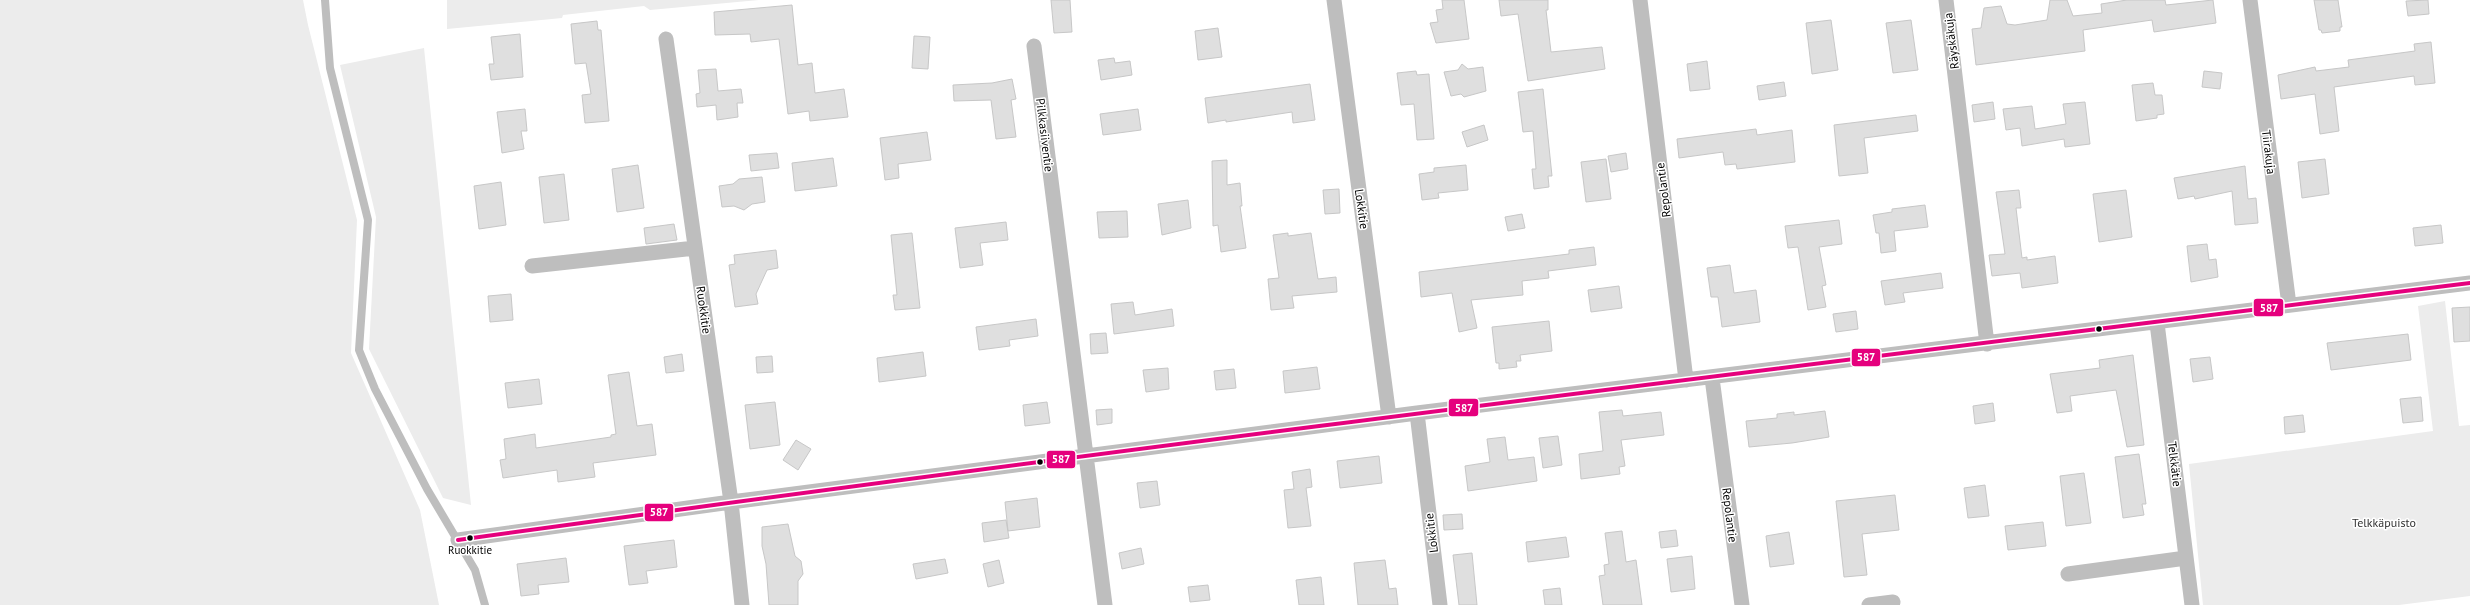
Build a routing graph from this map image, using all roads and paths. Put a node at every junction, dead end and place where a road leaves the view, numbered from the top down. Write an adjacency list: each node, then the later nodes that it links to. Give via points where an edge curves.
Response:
1 (325, 0): 20 (lane, via 330,68 368,220 359,350 375,389 427,490)
2 (1334, 0): 17 (street, Lokkitie)
3 (1640, 0): 15 (street, Repolantie)
4 (1946, 0): 13 (street, Räyskäkuja)
5 (2250, 0): 11 (street, Tiirakuja)
6 (666, 39): 8 (street, Ruokkitie)
7 (1034, 46): 18 (street, Pilkkasiiventie, via 1070,339)
8 (695, 248): 9 (street); 19 (street, Ruokkitie)
9 (532, 266)
10 (2470, 283): 11 (street)
11 (2288, 305): 12 (street)
12 (2157, 323): 13 (street); 21 (street, Telkkätie)
13 (1987, 344): 14 (street)
14 (1712, 378): 15 (street); 28 (street, Repolantie)
15 (1686, 380): 16 (street)
16 (1417, 413): 17 (street); 27 (street, Lokkitie)
17 (1389, 417): 18 (street)
18 (1088, 456): 19 (street); 26 (street, Pilkkasiiventie)
19 (731, 502): 20 (street); 25 (street, Ruokkitie)
20 (458, 540): 24 (lane, via 475,570)
21 (2186, 558): 22 (street); 30 (street, Telkkätie)
22 (2068, 574)
23 (1893, 602): 29 (street)
24 (485, 605)
25 (742, 605)
26 (1105, 605)
27 (1440, 605)
28 (1742, 605)
29 (1869, 605)
30 (2192, 605)

